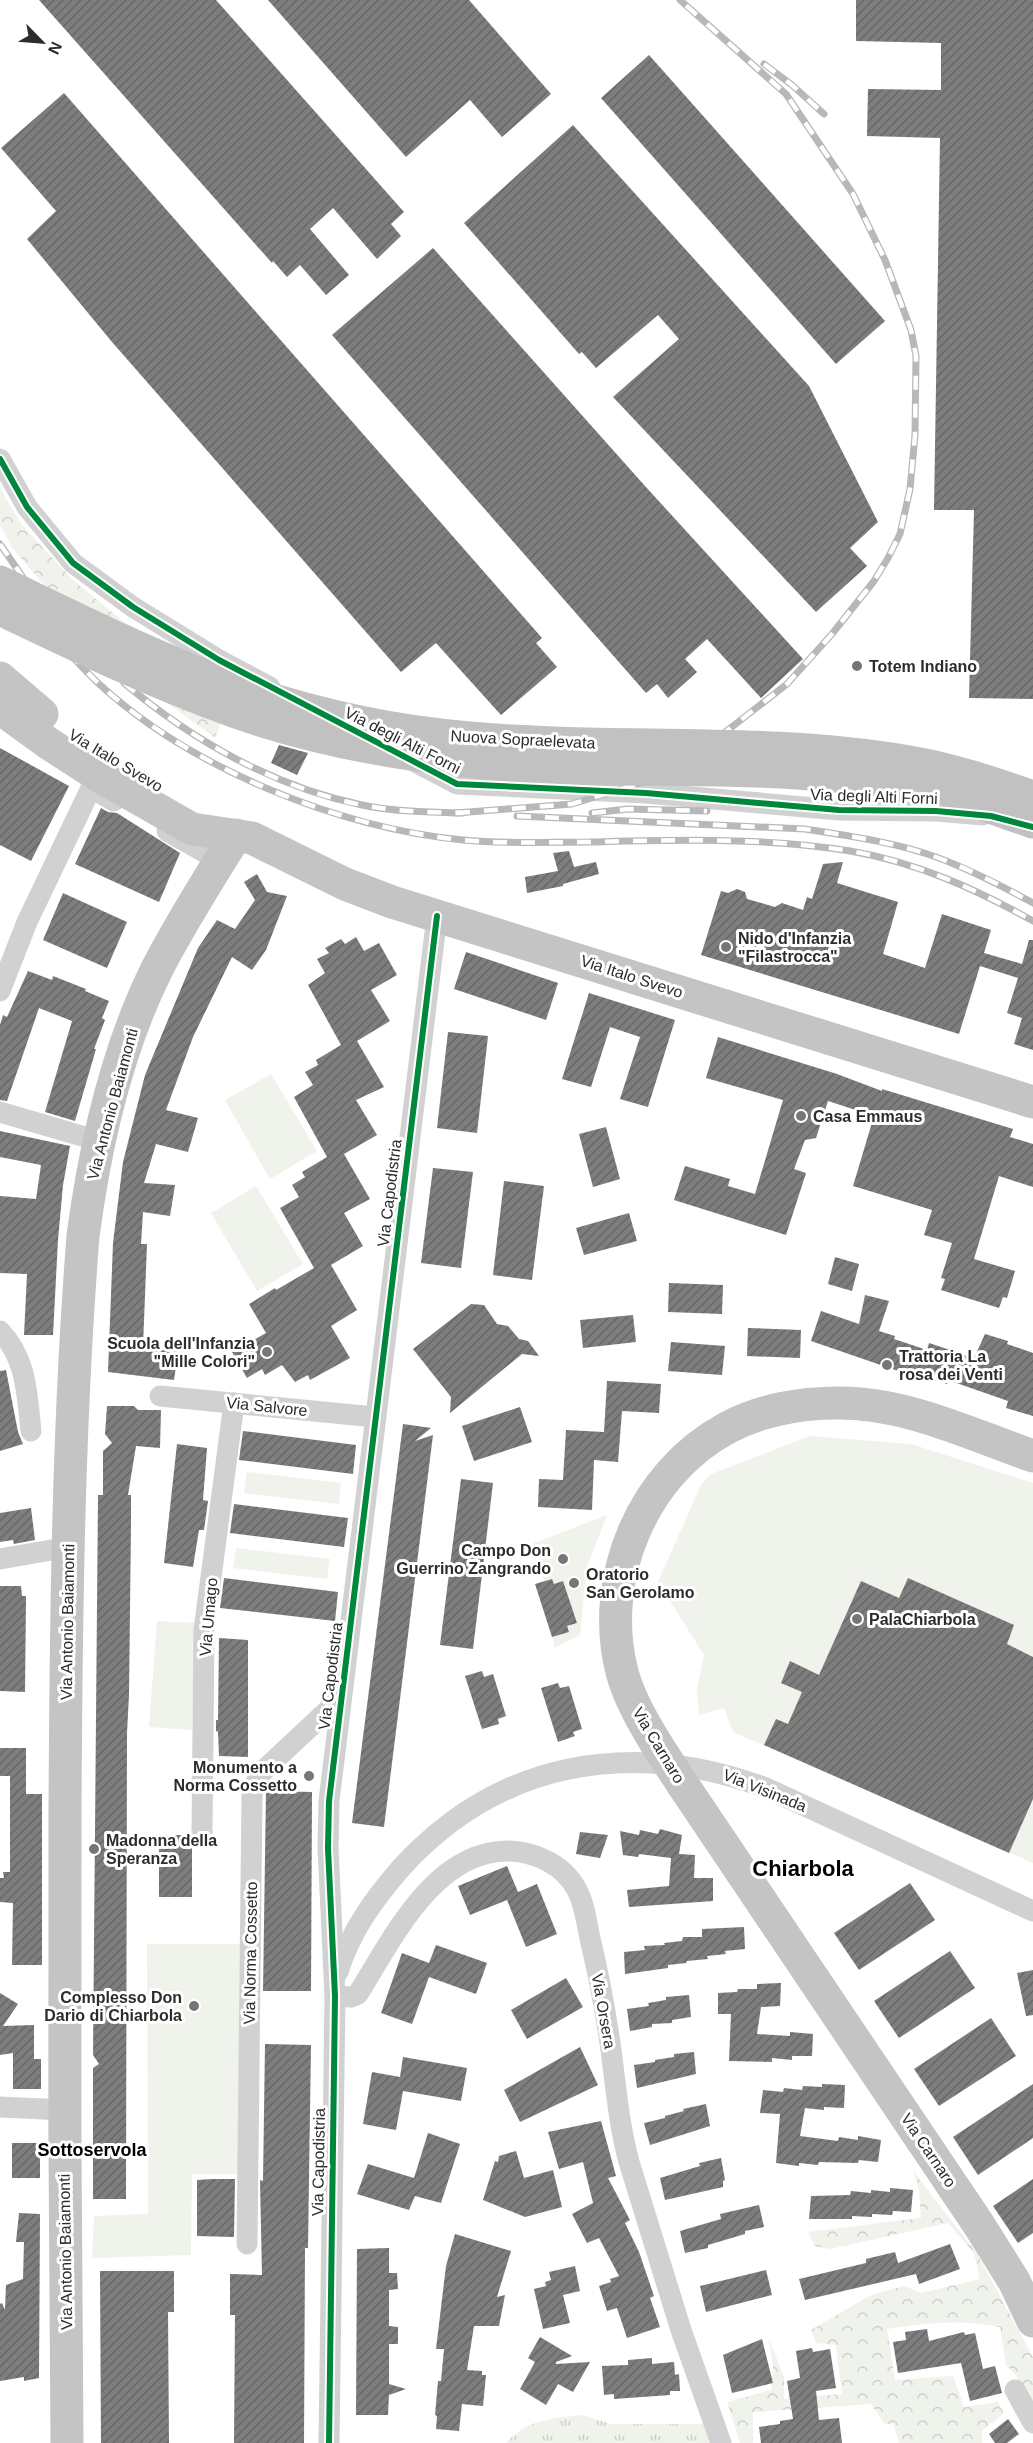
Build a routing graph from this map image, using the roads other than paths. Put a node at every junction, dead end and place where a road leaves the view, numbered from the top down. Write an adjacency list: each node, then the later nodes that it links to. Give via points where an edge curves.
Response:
1 (0, 459): 8 (street, Via degli Alti Forni, via 27,507 73,563 134,607 219,660 457,784 646,793 839,810 947,812 991,816)
2 (0, 582): 6 (highway, Nuova Sopraelevata, bridge, via 133,645 247,691 392,728 556,743 839,753 910,762)
3 (0, 609): 7 (highway, Nuova Sopraelevata, bridge, via 192,695 344,742 467,762 837,776 952,795)
4 (0, 678): 9 (main road, Via Italo Svevo, via 31,707 204,813)
5 (0, 708): 9 (main road, Via Italo Svevo, via 99,776)
6 (1033, 796)
7 (1033, 822)
8 (1033, 827)
9 (228, 848): 10 (main road, Via Italo Svevo, via 252,838 345,884); 11 (street, via 91,788 27,922); 14 (main road, Via Antonio Baiamonti, via 157,969 138,1011)
10 (437, 916): 12 (main road, Via Italo Svevo); 18 (street, Via Capodistria)
11 (0, 991)
12 (1030, 1102)
13 (0, 1113): 14 (street)
14 (99, 1141): 21 (main road, Via Antonio Baiamonti, via 80,1282)
15 (0, 1331): 19 (street, via 15,1349 26,1379)
16 (160, 1396): 17 (street, Via Salvore)
17 (234, 1403): 18 (street, Via Salvore); 24 (street, Via Umago, via 204,1630)
18 (375, 1417): 23 (street, Via Capodistria)
19 (31, 1431)
20 (1033, 1456): 30 (main road, Via Carnaro, bridge, via 884,1407 805,1404 773,1411 729,1427 704,1442 659,1486 631,1539 621,1566 617,1596 617,1645 622,1673 636,1709 979,2225 1014,2281)
21 (69, 1547): 22 (street); 28 (main road, Via Antonio Baiamonti)
22 (0, 1559)
23 (341, 1698): 26 (street, Via Capodistria, via 329,1801); 29 (street, Via Norma Cossetto, via 265,1769 252,1795)
24 (202, 1834)
25 (1033, 1911): 26 (street, Via Visinada, via 731,1775 636,1761 585,1765 490,1796 435,1835 385,1886 364,1915 346,1947)
26 (334, 1996): 34 (street, Via Capodistria); 35 (street, Via Orsera, via 358,1994 408,1916 443,1876 462,1862 500,1851 520,1851 539,1856 561,1870 577,1889 584,1908 602,1992 621,2134 681,2330)
27 (0, 2107): 28 (street)
28 (64, 2110): 33 (main road, Via Antonio Baiamonti)
29 (247, 2244)
30 (1033, 2321)
31 (1015, 2390): 32 (street)
32 (1033, 2423)
33 (67, 2443)
34 (329, 2443)
35 (721, 2443)

